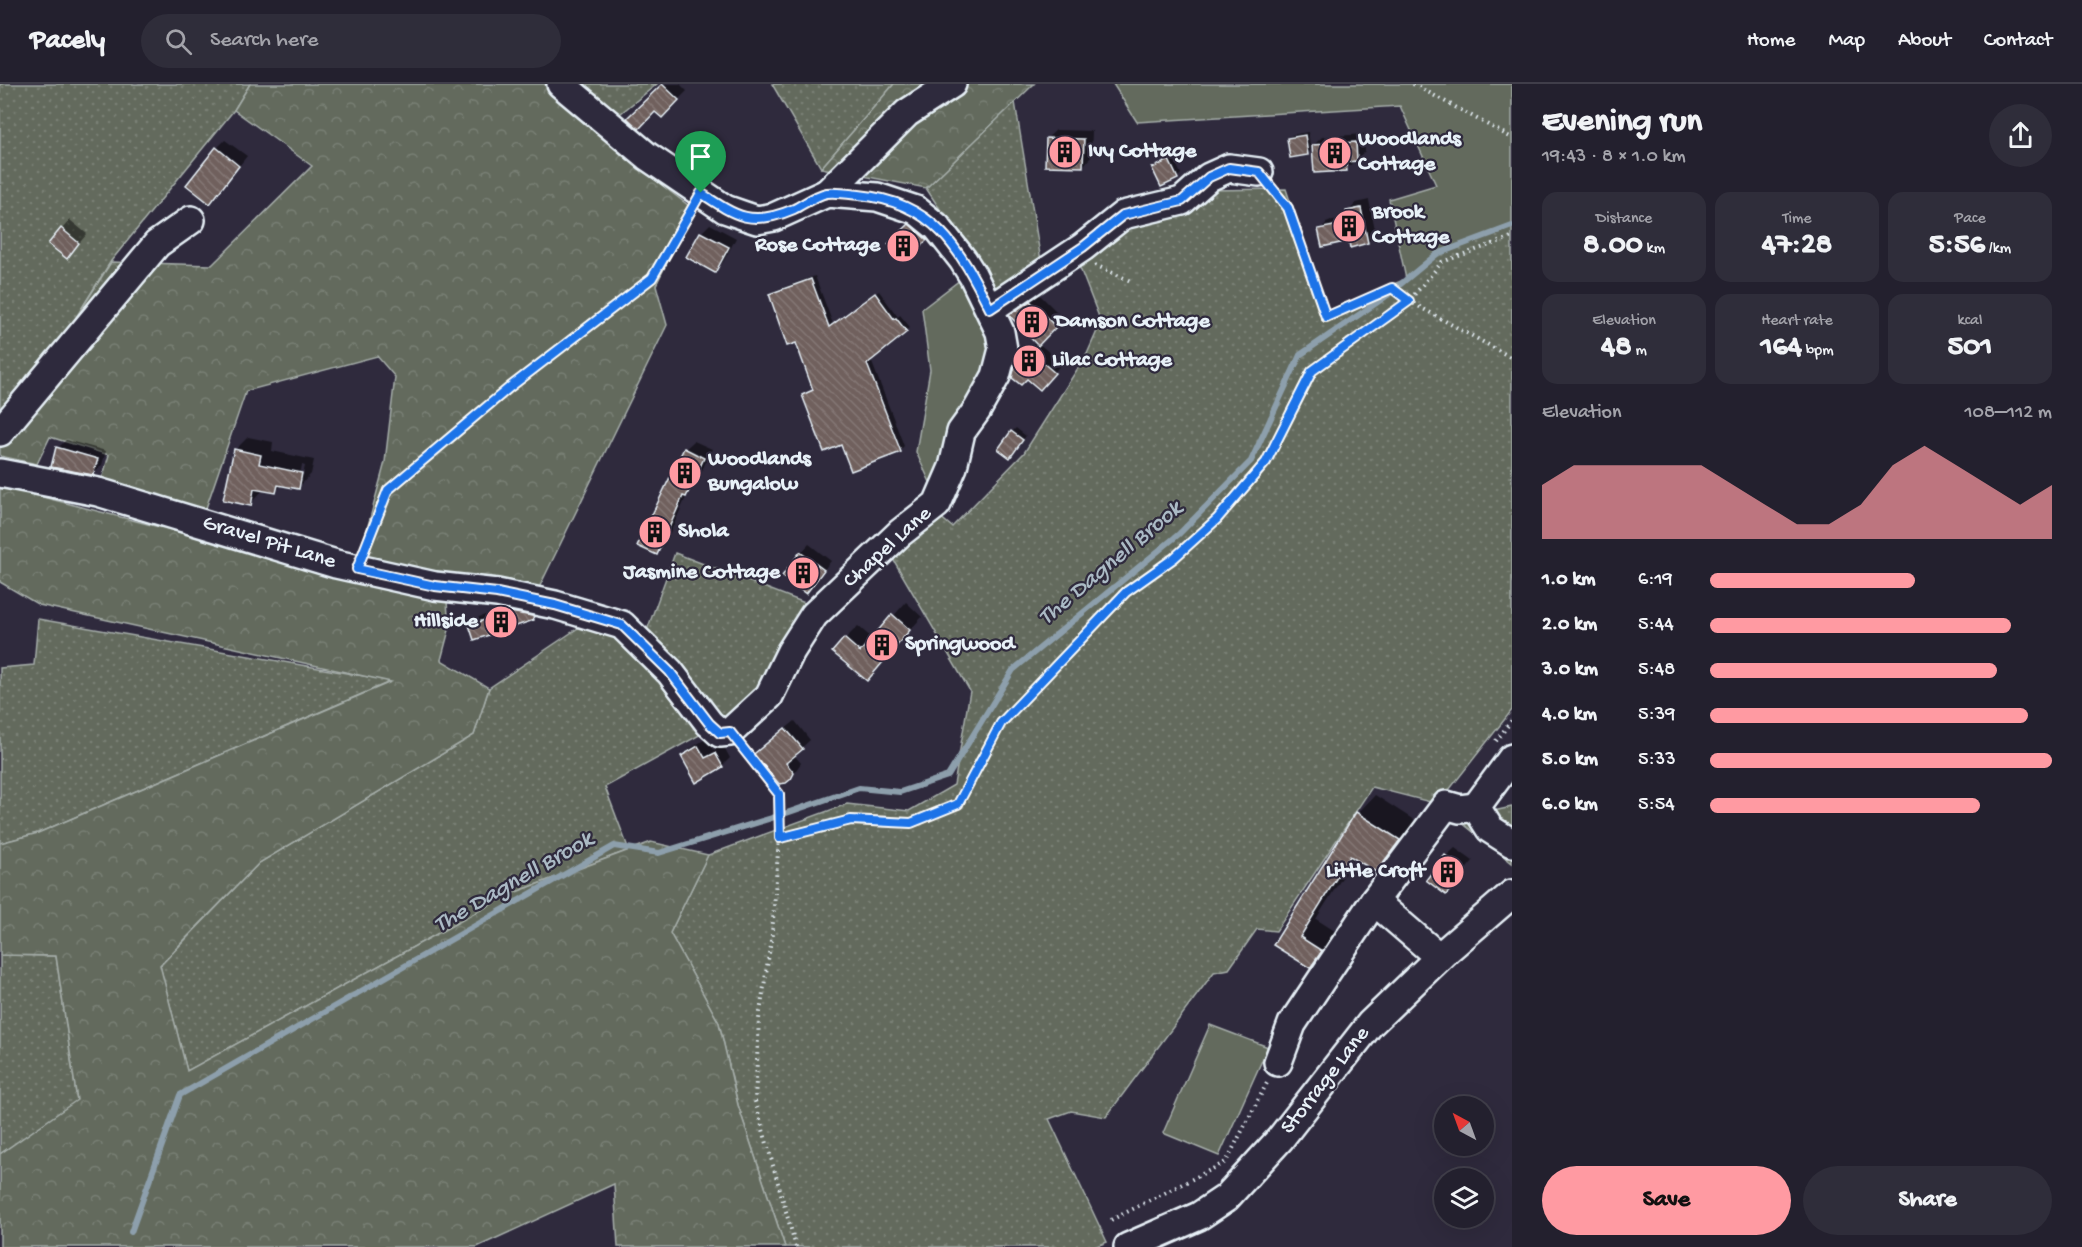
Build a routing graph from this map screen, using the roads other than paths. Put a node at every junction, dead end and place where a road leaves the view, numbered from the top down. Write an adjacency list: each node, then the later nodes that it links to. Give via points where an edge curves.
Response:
1 (561, 84): 4 (street, Chapel Lane, via 647,156 725,209 758,220 774,217)
2 (952, 84): 4 (street, via 907,113)
3 (1259, 172): 6 (street, via 1229,168 1209,177 1182,201 1123,215 1083,247)
4 (827, 193): 6 (street, Chapel Lane, via 877,197 928,218 963,260)
5 (191, 220): 7 (street, via 157,244)
6 (990, 309): 9 (street, Chapel Lane, via 1003,349 996,376 961,432 953,467 937,504 900,533 814,615 769,696)
7 (0, 432)
8 (0, 473): 9 (street, Gravel Pit Lane, via 98,492 357,569 435,586 508,595 622,625)
9 (719, 728)
10 (1512, 758): 11 (street)
11 (1476, 807): 12 (street, via 1490,829); 14 (street, via 1460,809 1446,805)
12 (1512, 843)
13 (1512, 894): 15 (street, Storrage Lane)
14 (1374, 901): 15 (street); 16 (street, via 1292,1024)
15 (1439, 957): 17 (street, Storrage Lane, via 1370,1024 1280,1139 1226,1198 1199,1216)
16 (1278, 1062)
17 (1128, 1247)

